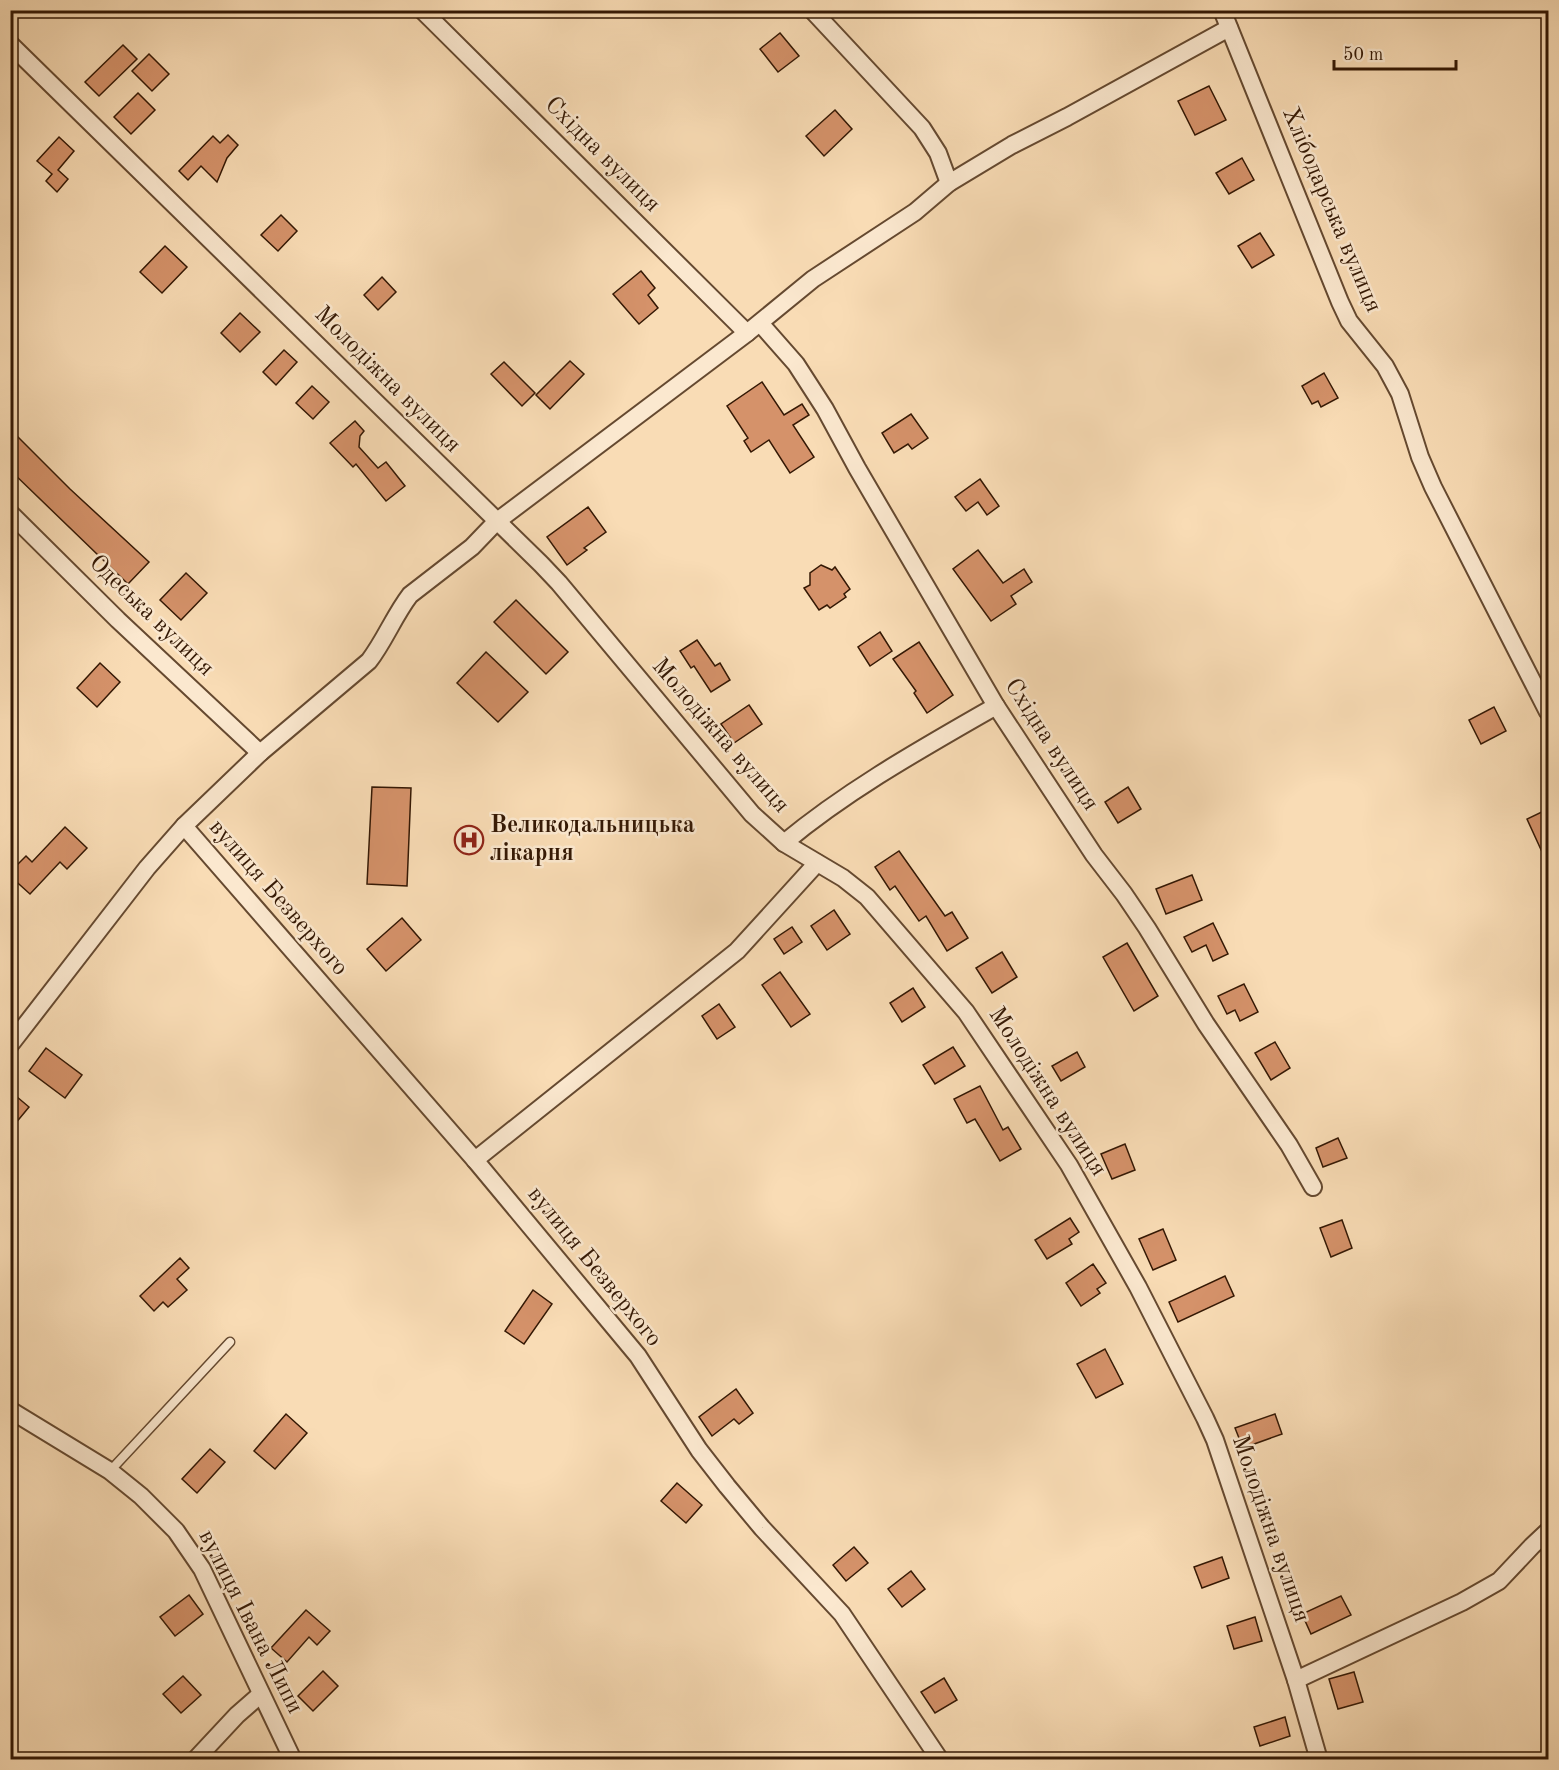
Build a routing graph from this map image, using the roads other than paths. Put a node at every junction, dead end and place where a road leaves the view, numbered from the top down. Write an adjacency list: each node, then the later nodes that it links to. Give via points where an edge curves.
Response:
1 (423, 10): 7 (street, Східна вулиця)
2 (812, 10): 6 (street, via 922,128 938,153)
3 (1222, 10): 4 (street, Хлібодарська вулиця)
4 (1228, 28): 6 (street); 11 (street, Хлібодарська вулиця, via 1340,302 1400,394 1433,487)
5 (10, 44): 9 (street, Молодіжна вулиця)
6 (949, 183): 7 (street, via 915,212 813,279)
7 (754, 328): 9 (street); 10 (street, Східна вулиця, via 796,364 825,409)
8 (10, 513): 12 (street, Одеська вулиця)
9 (496, 522): 12 (street, via 410,595 369,661); 14 (street, Молодіжна вулиця, via 559,583 752,814)
10 (996, 706): 14 (street, via 838,801); 18 (street, Східна вулиця, via 1147,928)
11 (1548, 712)
12 (260, 753): 13 (street)
13 (184, 826): 16 (street); 17 (street, вулиця Безверхого)
14 (784, 843): 15 (street, Молодіжна вулиця)
15 (817, 863): 17 (street, via 737,951); 23 (street, Молодіжна вулиця, via 867,897 956,999 1069,1165 1206,1418)
16 (10, 1045)
17 (475, 1160): 27 (street, вулиця Безверхого, via 638,1356 727,1486 842,1614)
18 (1313, 1187)
19 (230, 1342): 21 (lane)
20 (10, 1410): 21 (street, вулиця Івана Липи)
21 (110, 1471): 24 (street, вулиця Івана Липи, via 159,1513 188,1547)
22 (1548, 1531): 23 (street, via 1499,1581)
23 (1296, 1680): 28 (street, Молодіжна вулиця)
24 (261, 1694): 25 (street); 26 (street, вулиця Івана Липи)
25 (195, 1760)
26 (293, 1760)
27 (940, 1760)
28 (1319, 1760)

